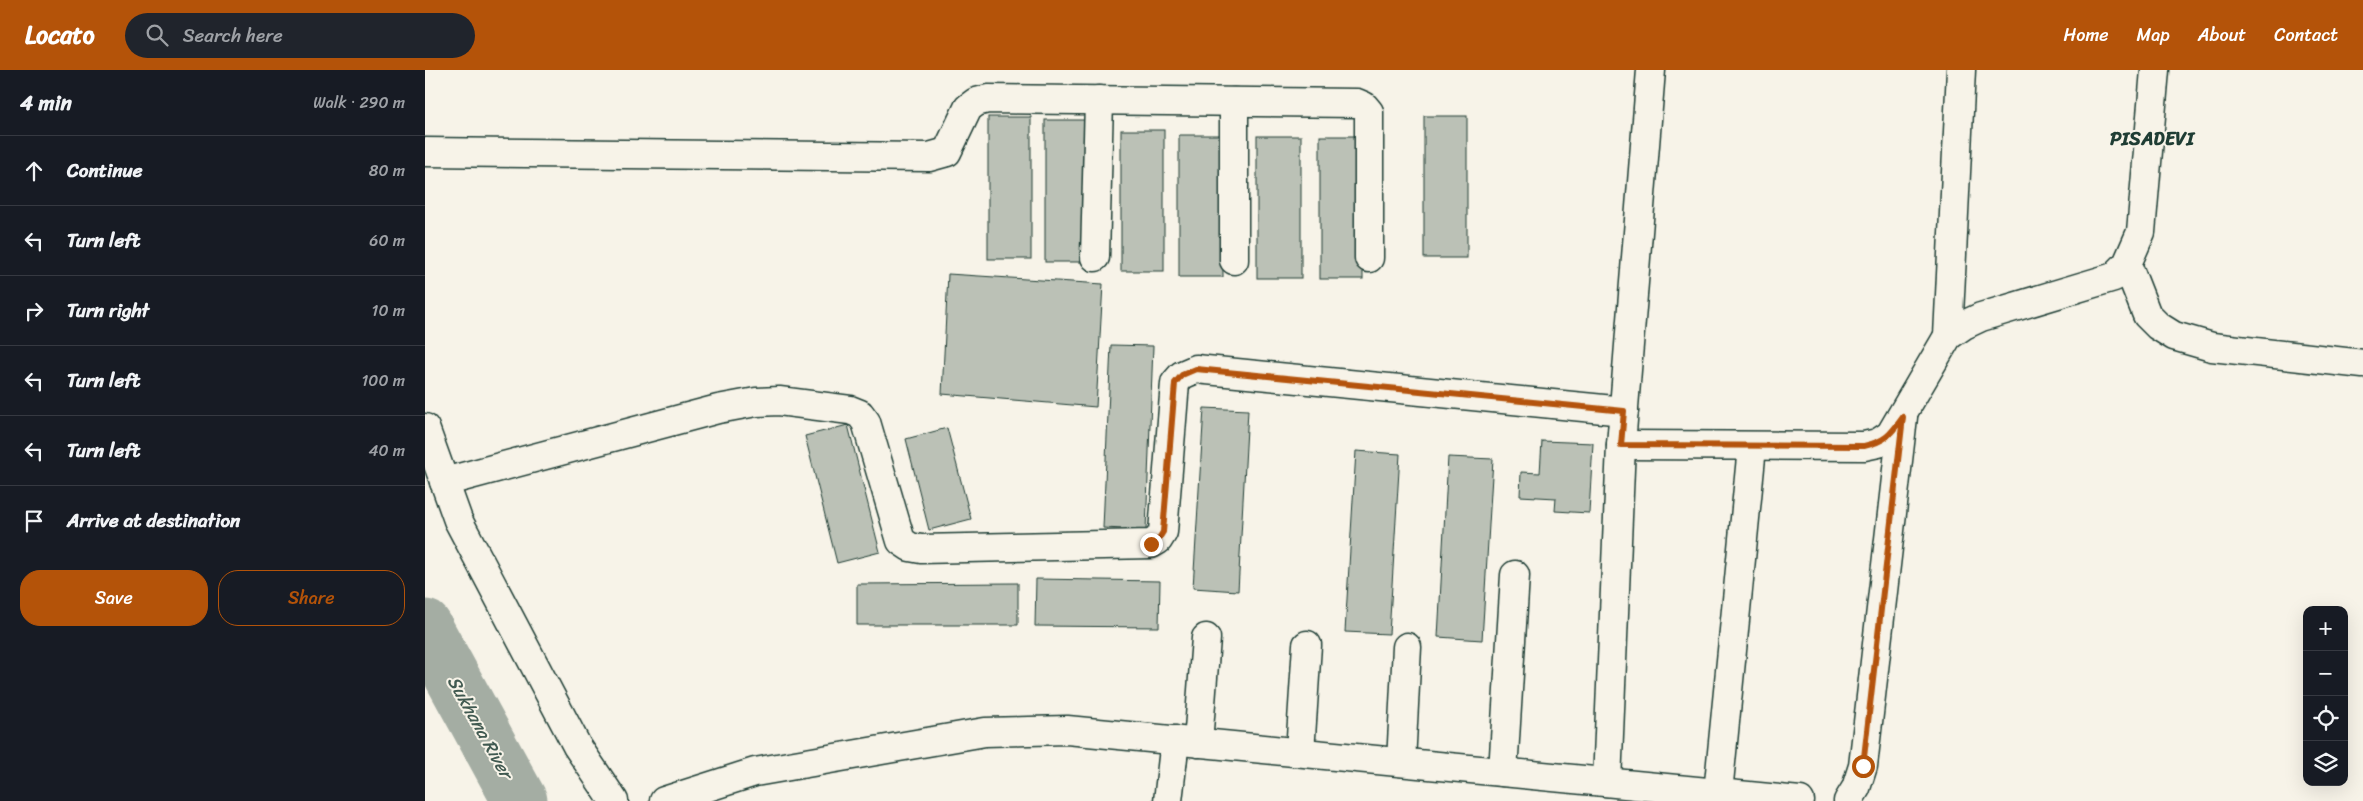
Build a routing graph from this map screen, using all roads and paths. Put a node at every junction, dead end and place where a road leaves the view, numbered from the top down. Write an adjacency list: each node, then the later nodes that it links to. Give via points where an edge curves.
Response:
1 (1651, 70): 13 (street)
2 (1961, 70): 11 (street)
3 (2155, 70): 10 (street, via 2141,232)
4 (1099, 100): 5 (street); 6 (street, via 987,99 976,102 968,108 947,152 929,157); 7 (street)
5 (1233, 102): 8 (street, via 1357,103 1364,106 1369,112); 9 (street)
6 (425, 152)
7 (1095, 257)
8 (1369, 258)
9 (1235, 260)
10 (2127, 264): 11 (street, via 2114,277 1981,317); 12 (street, via 2147,315 2174,336 2212,347)
11 (1948, 336): 14 (street)
12 (2363, 364)
13 (1624, 411): 16 (street); 18 (street, via 1196,369 1182,375 1175,383 1163,532 1151,544 910,547 901,541 867,422 860,414 779,401 718,409)
14 (1903, 417): 17 (street, via 1891,435 1878,443 1864,446); 33 (street, via 1863,766)
15 (425, 428): 18 (street)
16 (1621, 445): 17 (street); 27 (street)
17 (1752, 447): 28 (street)
18 (444, 482): 29 (street, via 458,520 567,728)
19 (1515, 575): 26 (street)
20 (1205, 638): 23 (street)
21 (1307, 645): 24 (street)
22 (1407, 647): 25 (street)
23 (1186, 741): 24 (street); 30 (street, via 1067,730 985,732 755,772); 31 (street)
24 (1300, 752): 25 (street)
25 (1401, 762): 26 (street)
26 (1503, 772): 27 (street)
27 (1607, 782): 28 (street)
28 (1718, 793): 32 (street)
29 (614, 801)
30 (664, 801)
31 (1169, 801)
32 (1800, 801)
33 (1848, 801)

